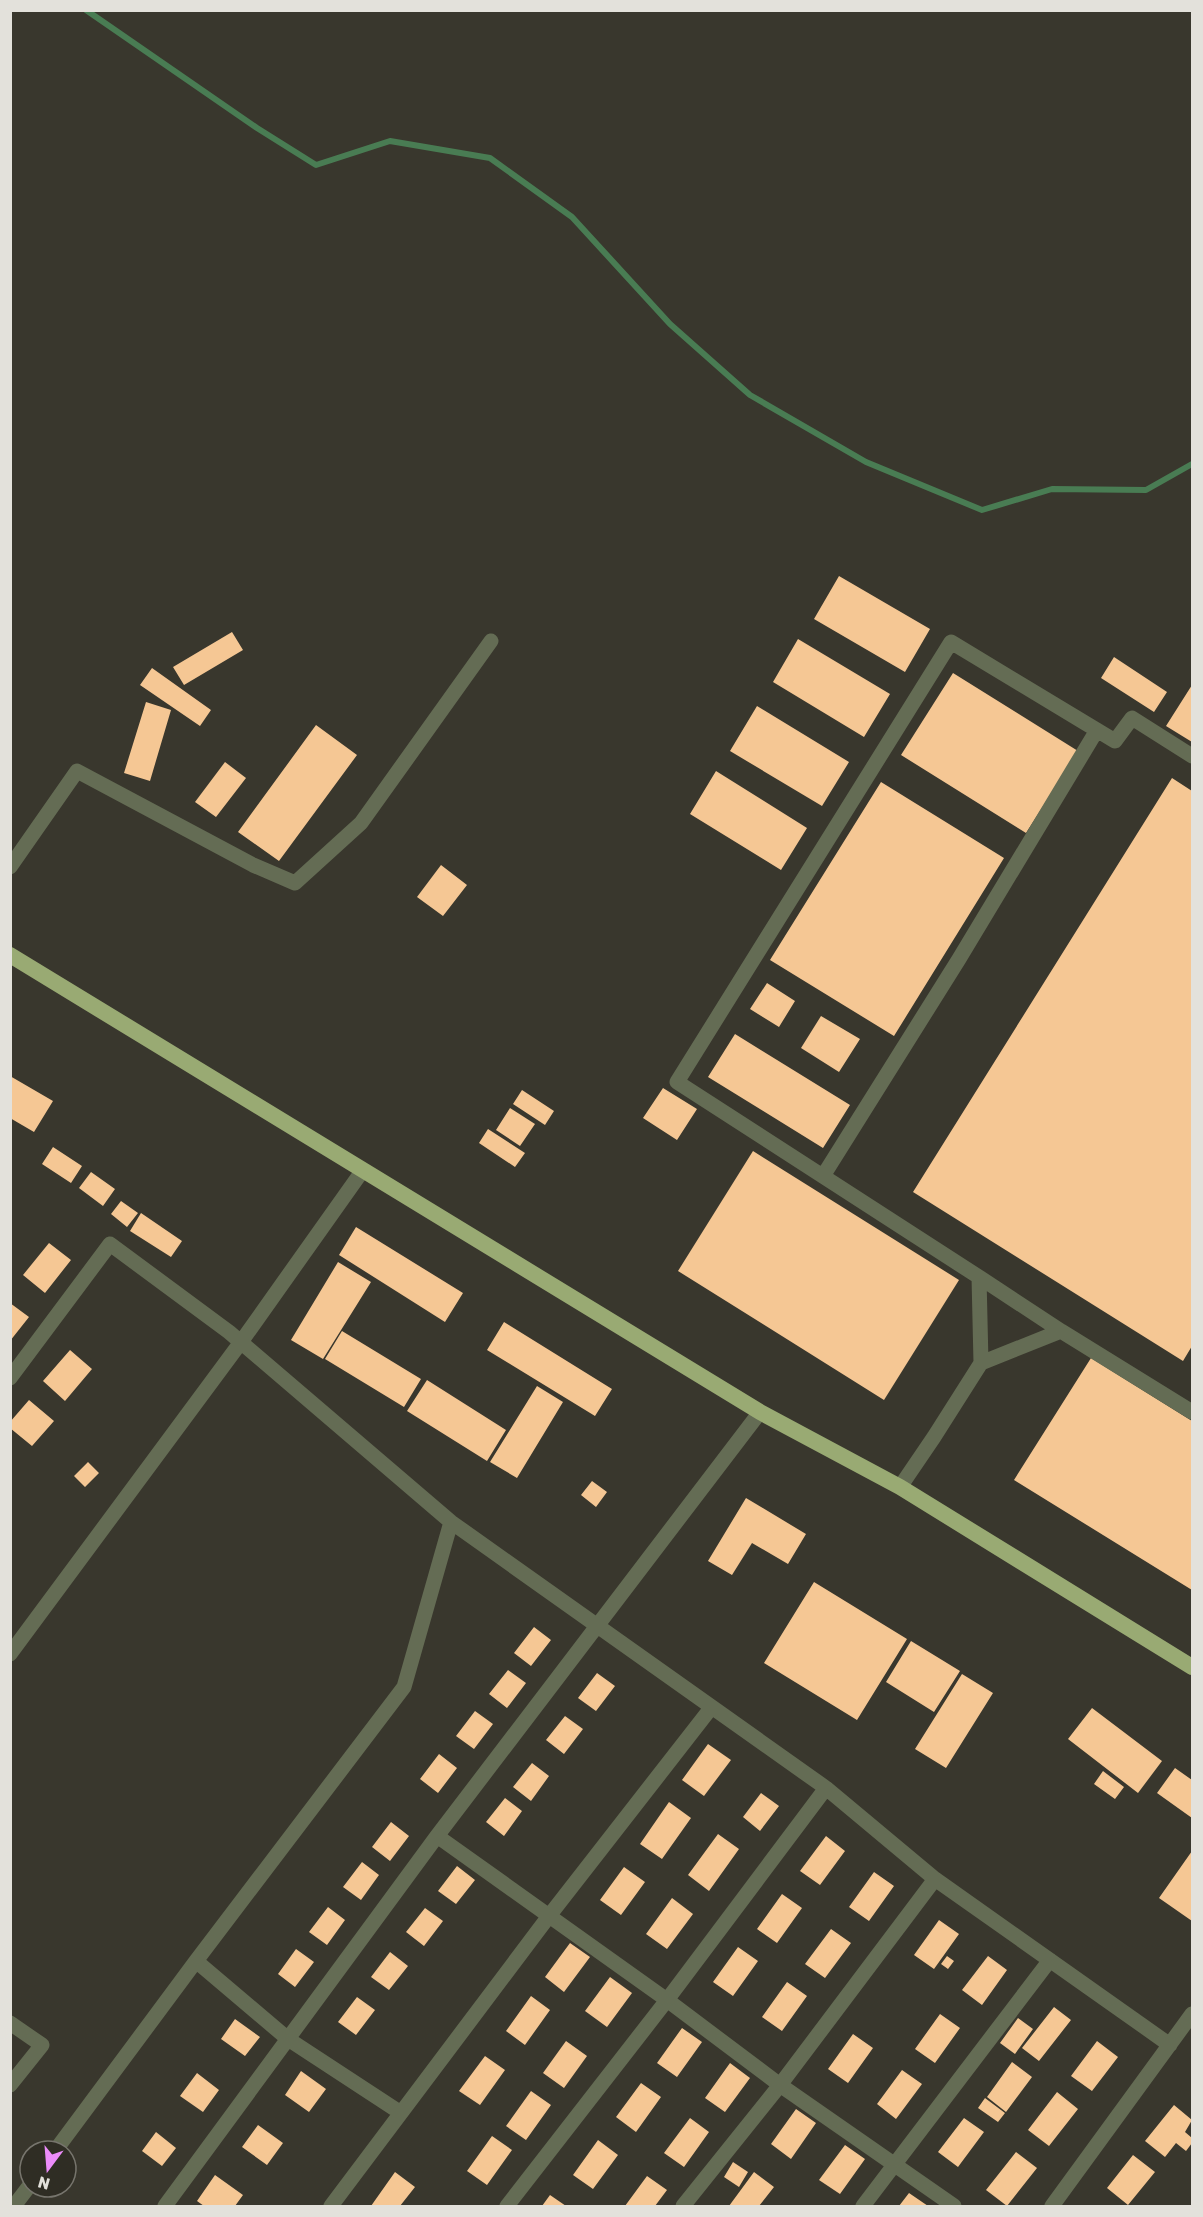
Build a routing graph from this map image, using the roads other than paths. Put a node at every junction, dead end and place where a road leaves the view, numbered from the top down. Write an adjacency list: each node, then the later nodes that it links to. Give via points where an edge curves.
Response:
1 (491, 641): 4 (street, via 362,823 296,883 253,866 76,771)
2 (1097, 730): 3 (street, via 1115,741 1132,718); 7 (street); 7 (street, via 951,642 683,1072 677,1082)
3 (1192, 756)
4 (10, 867)
5 (10, 955): 6 (highway)
6 (363, 1170): 10 (street); 13 (highway)
7 (823, 1176): 8 (street)
8 (980, 1277): 9 (street); 11 (street)
9 (1061, 1331): 11 (street); 14 (street)
10 (241, 1342): 12 (street, via 111,1244); 16 (street); 18 (street)
11 (981, 1363): 15 (street)
12 (10, 1378)
13 (760, 1412): 15 (highway); 17 (street)
14 (1192, 1412)
15 (900, 1486): 19 (highway)
16 (451, 1522): 17 (street); 26 (street, via 404,1687)
17 (598, 1625): 20 (street); 22 (street)
18 (10, 1654)
19 (1192, 1667)
20 (711, 1708): 21 (street); 24 (street)
21 (826, 1788): 23 (street); 27 (street)
22 (437, 1836): 24 (street); 30 (street)
23 (935, 1879): 25 (street); 33 (street)
24 (549, 1916): 27 (street); 34 (street)
25 (1050, 1960): 31 (street); 36 (street)
26 (196, 1961): 30 (street); 35 (street)
27 (667, 2000): 33 (street); 39 (street)
28 (1192, 2014): 31 (street)
29 (10, 2022): 32 (street, via 42,2045)
30 (288, 2038): 34 (street); 37 (street)
31 (1170, 2045): 43 (street)
32 (10, 2085)
33 (780, 2085): 36 (street); 40 (street)
34 (401, 2113): 38 (street)
35 (64, 2139)
36 (894, 2164): 41 (street); 42 (street)
37 (165, 2206)
38 (331, 2206)
39 (507, 2206)
40 (683, 2206)
41 (863, 2206)
42 (954, 2206)
43 (1052, 2206)

